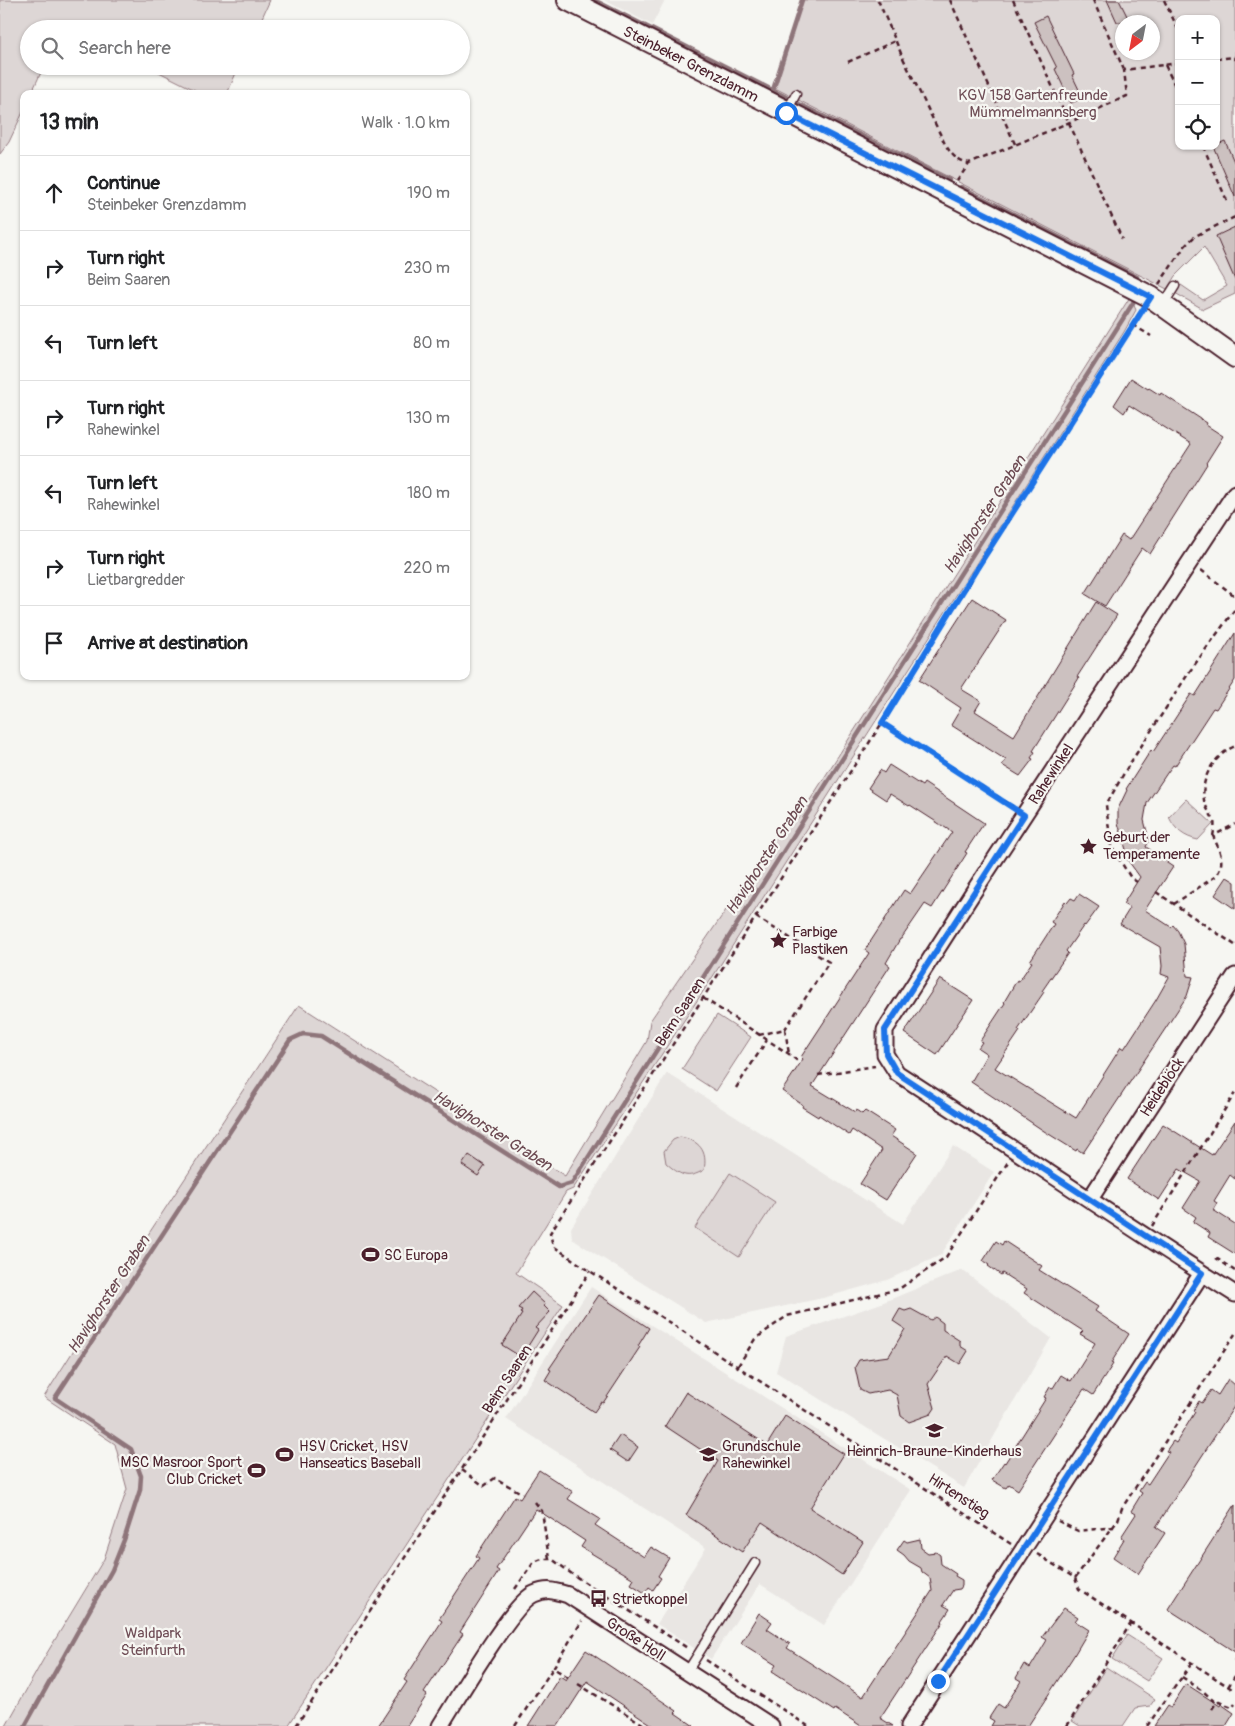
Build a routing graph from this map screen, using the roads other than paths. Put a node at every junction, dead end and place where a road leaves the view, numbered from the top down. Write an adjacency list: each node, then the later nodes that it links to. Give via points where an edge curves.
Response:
1 (568, 0): 3 (street, Steinbeker Grenzdamm)
2 (796, 94): 3 (lane)
3 (786, 113): 5 (street, Steinbeker Grenzdamm)
4 (1174, 286): 5 (lane)
5 (1157, 301): 6 (street, Steinbeker Grenzdamm)
6 (1235, 358)
7 (1235, 493): 9 (street, Rahewinkel, via 885,1030 886,1054 897,1073)
8 (1235, 976): 9 (street, Heideblöck)
9 (1090, 1199): 10 (street)
10 (1202, 1273): 11 (street); 16 (street)
11 (1235, 1294)
12 (755, 1563): 13 (lane)
13 (687, 1672): 14 (street, Große Holl); 15 (street, Große Holl, via 590,1609 568,1596 549,1590 533,1594 512,1613)
14 (762, 1724)
15 (440, 1726)
16 (909, 1726)

